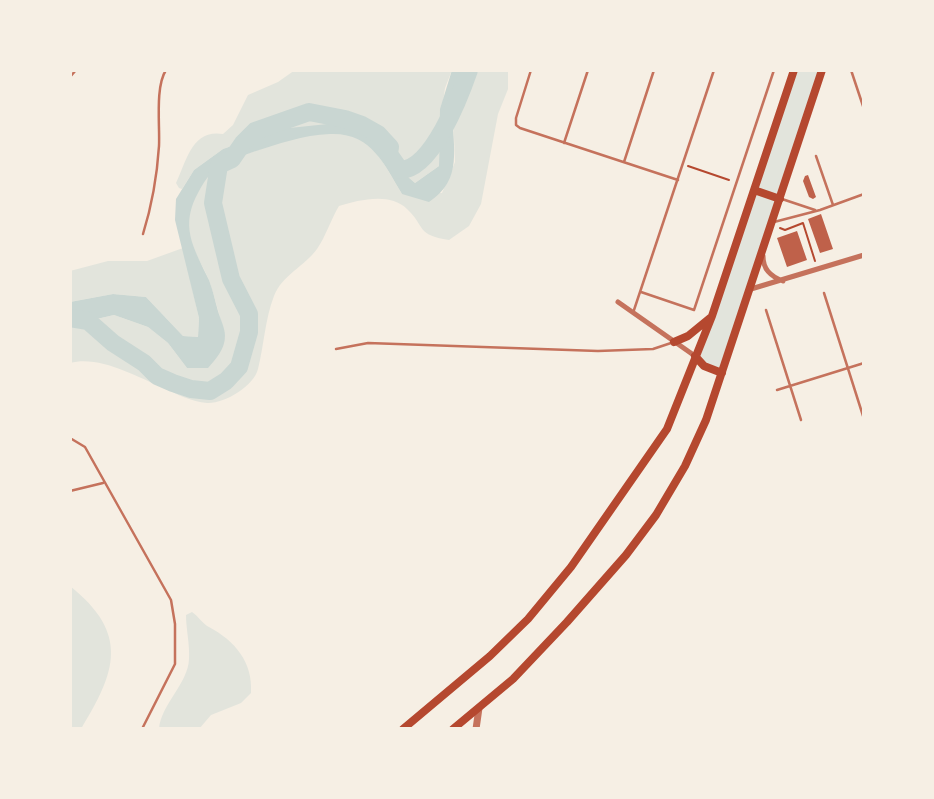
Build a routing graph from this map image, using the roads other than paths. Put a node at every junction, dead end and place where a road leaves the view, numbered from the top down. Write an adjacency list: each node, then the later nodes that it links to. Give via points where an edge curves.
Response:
1 (76, 70): 11 (lane)
2 (166, 70): 24 (lane, via 161,80 154,199)
3 (531, 70): 14 (lane, via 516,125)
4 (588, 70): 14 (lane)
5 (654, 70): 16 (lane)
6 (714, 70): 17 (lane)
7 (774, 70): 29 (lane, via 695,310)
8 (794, 70): 18 (main road)
9 (822, 70): 20 (main road)
10 (851, 70): 12 (lane)
11 (70, 77)
12 (863, 100): 13 (lane)
13 (864, 109)
14 (565, 143): 16 (lane)
15 (816, 156): 21 (lane)
16 (624, 162): 17 (lane)
17 (678, 180): 29 (lane)
18 (754, 190): 20 (main road); 34 (main road)
19 (864, 194): 21 (lane)
20 (780, 198): 22 (lane); 23 (main road)
21 (833, 205): 22 (lane)
22 (816, 211): 23 (lane)
23 (772, 222): 25 (main road)
24 (143, 233)
25 (762, 253): 27 (street, via 767,271); 28 (main road)
26 (864, 255): 27 (street)
27 (783, 281): 28 (street)
28 (751, 289): 40 (main road)
29 (641, 292): 33 (lane)
30 (824, 293): 39 (lane)
31 (618, 302): 33 (street)
32 (766, 310): 41 (lane)
33 (634, 313): 35 (street)
34 (712, 316): 35 (main road); 37 (main road)
35 (674, 342): 36 (lane, via 653,349 598,351 368,344); 37 (street)
36 (336, 349)
37 (695, 356): 40 (main road, via 704,366); 50 (main road, via 667,429 571,567 491,656)
38 (864, 363): 39 (lane)
39 (849, 368): 41 (lane); 43 (lane)
40 (722, 373): 48 (main road, via 685,466 656,515 567,622)
41 (790, 386): 42 (lane); 44 (lane)
42 (777, 390)
43 (864, 419)
44 (801, 420)
45 (70, 438): 46 (lane, via 85,447)
46 (103, 484): 47 (lane); 49 (lane, via 171,600 175,624 175,664)
47 (70, 491)
48 (479, 708): 51 (main road); 52 (street)
49 (142, 729)
50 (403, 729)
51 (453, 729)
52 (476, 729)

